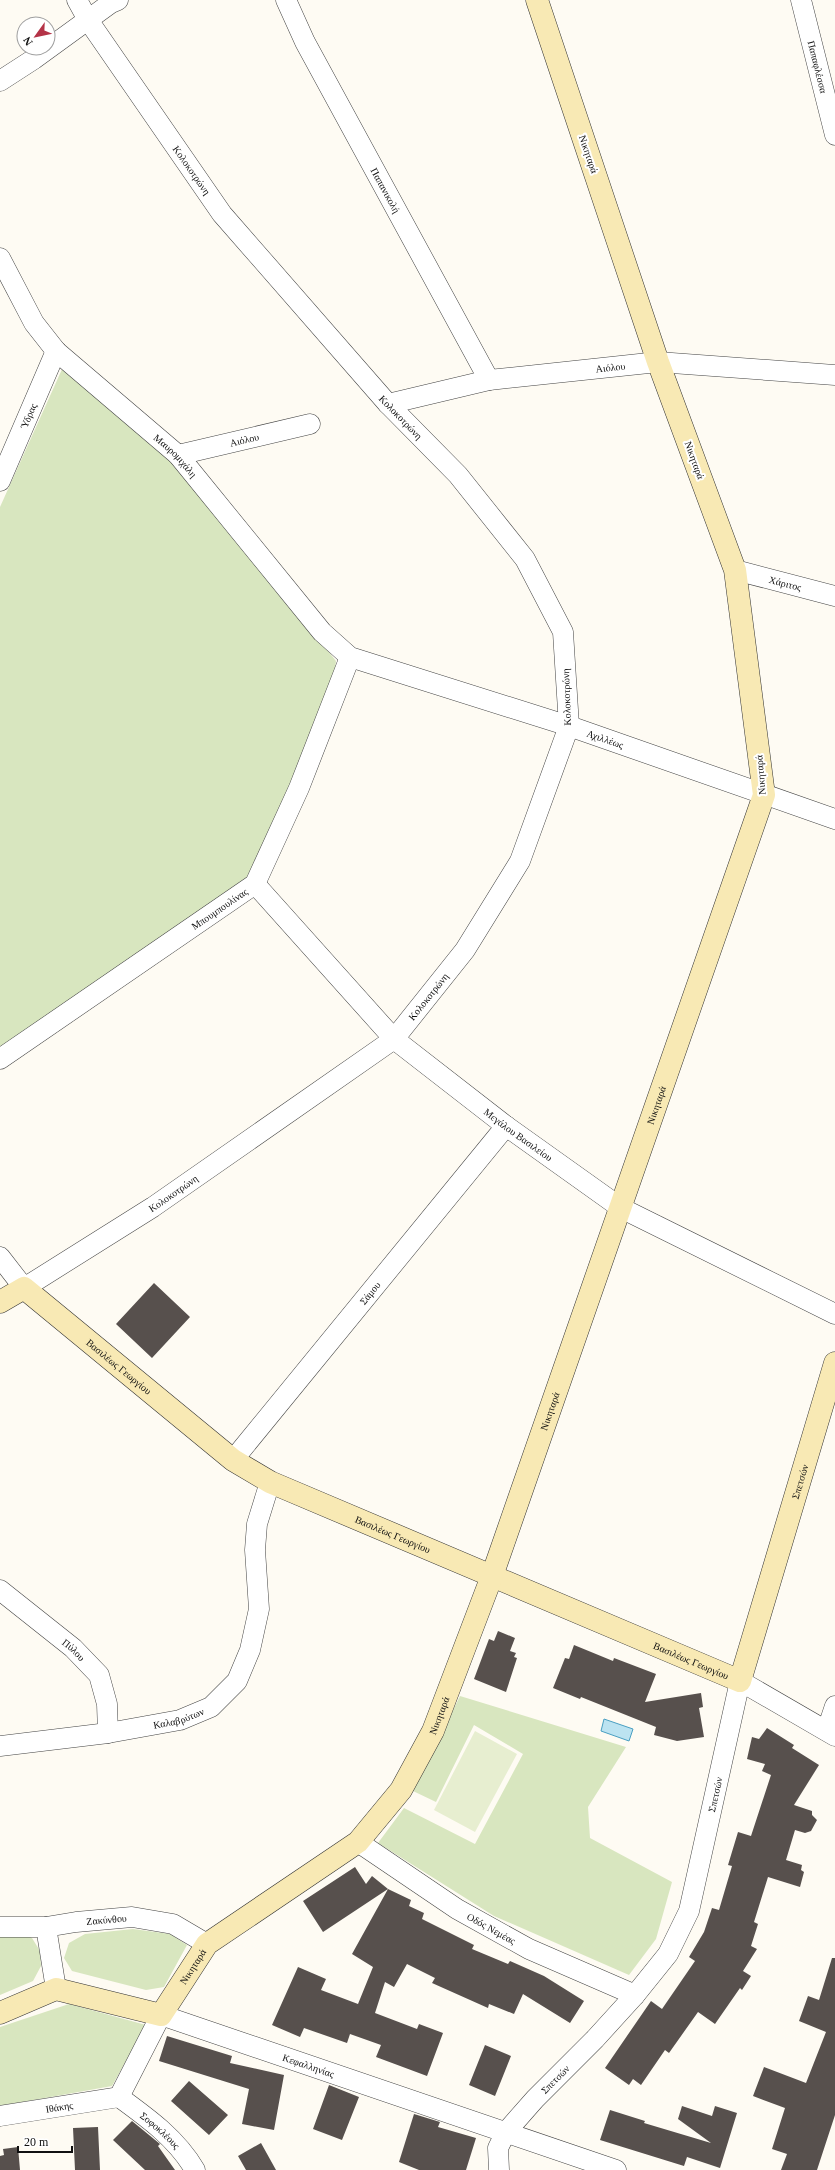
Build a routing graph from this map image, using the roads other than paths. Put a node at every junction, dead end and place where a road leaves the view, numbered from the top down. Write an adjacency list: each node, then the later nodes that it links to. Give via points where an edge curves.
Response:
1 (77, 0): 6 (street, Κολοκοτρώνη)
2 (118, 0): 6 (street)
3 (286, 0): 13 (street, Παπανικολή, via 304,42)
4 (537, 0): 11 (street, Νικηταρά)
5 (801, 0): 8 (street, Παπαφλέσσα)
6 (88, 20): 7 (street); 14 (street, Κολοκοτρώνη, via 222,214)
7 (0, 80)
8 (835, 134)
9 (0, 258): 10 (street, Μαυρομιχάλη, via 34,323)
10 (56, 351): 16 (street, Μαυρομιχάλη); 17 (street, Ύδρας)
11 (658, 362): 12 (street, Αιόλου); 13 (street, Αιόλου); 18 (street, Νικηταρά)
12 (835, 375)
13 (489, 380): 14 (street, Αιόλου)
14 (388, 404): 21 (street, Κολοκοτρώνη, via 458,475 525,559 562,632)
15 (310, 424): 16 (street, Αιόλου)
16 (178, 455): 20 (street, Μαυρομιχάλη, via 322,632)
17 (0, 481)
18 (735, 570): 19 (street, Χάριτος); 22 (street, Νικηταρά)
19 (835, 596)
20 (350, 657): 21 (street, Αχιλλέως); 24 (street, Μπουμπουλίνας, via 299,788)
21 (569, 726): 22 (street, Αχιλλέως); 25 (street, Κολοκοτρώνη, via 520,861 465,950)
22 (764, 795): 23 (street, Αχιλλέως); 28 (street, Νικηταρά)
23 (835, 819)
24 (255, 884): 25 (street, Μεγάλου Βασιλείου); 26 (street, Μπουμπουλίνας)
25 (394, 1039): 27 (street, Μεγάλου Βασιλείου); 30 (street, Κολοκοτρώνη, via 153,1207)
26 (0, 1059)
27 (506, 1126): 28 (street, Μεγάλου Βασιλείου); 34 (street, Σάμου)
28 (621, 1208): 32 (street, Μεγάλου Βασιλείου); 36 (street, Νικηταρά)
29 (0, 1257): 30 (street, Βασιλέως Γεωργίου)
30 (24, 1288): 31 (street, Κολοκοτρώνη); 34 (street, Βασιλέως Γεωργίου)
31 (0, 1302)
32 (835, 1314)
33 (835, 1363): 38 (street, Σπετσών)
34 (233, 1460): 35 (street, Βασιλέως Γεωργίου)
35 (270, 1482): 36 (street, Βασιλέως Γεωργίου); 40 (street, Καλαβρύτων, via 257,1524 255,1544 259,1609 250,1650 237,1681 211,1707 180,1720)
36 (492, 1576): 38 (street, Βασιλέως Γεωργίου); 43 (street, Νικηταρά, via 432,1731 401,1790)
37 (0, 1590): 40 (street, Πύλου, via 73,1648 99,1675 107,1704)
38 (740, 1681): 41 (street, Βασιλέως Γεωργίου); 48 (street, Σπετσών, via 689,1911 668,1954)
39 (835, 1706): 41 (street)
40 (108, 1733): 42 (street, Καλαβρύτων)
41 (831, 1733)
42 (0, 1746)
43 (358, 1842): 46 (street, Νικηταρά); 48 (street, Οδóς Νεμέας, via 456,1910 528,1949)
44 (0, 1927): 45 (street, Ζακύνθου)
45 (46, 1927): 46 (street, Ζακύνθου, via 132,1917 174,1924); 47 (street)
46 (207, 1944): 50 (street, Νικηταρά)
47 (56, 1989): 49 (street); 50 (street, Κεφαλληνίας)
48 (635, 1995): 53 (street, Σπετσών)
49 (0, 2013)
50 (161, 2015): 51 (street, Νικηταρά); 53 (street, Κεφαλληνίας)
51 (119, 2097): 52 (street, Ιθάκης); 54 (street, Σοφοκλέους, via 156,2124 187,2156)
52 (0, 2116)
53 (506, 2132): 55 (street, Σπετσών, via 498,2148); 56 (street, Κεφαλληνίας)
54 (195, 2170)
55 (499, 2170)
56 (616, 2170)

